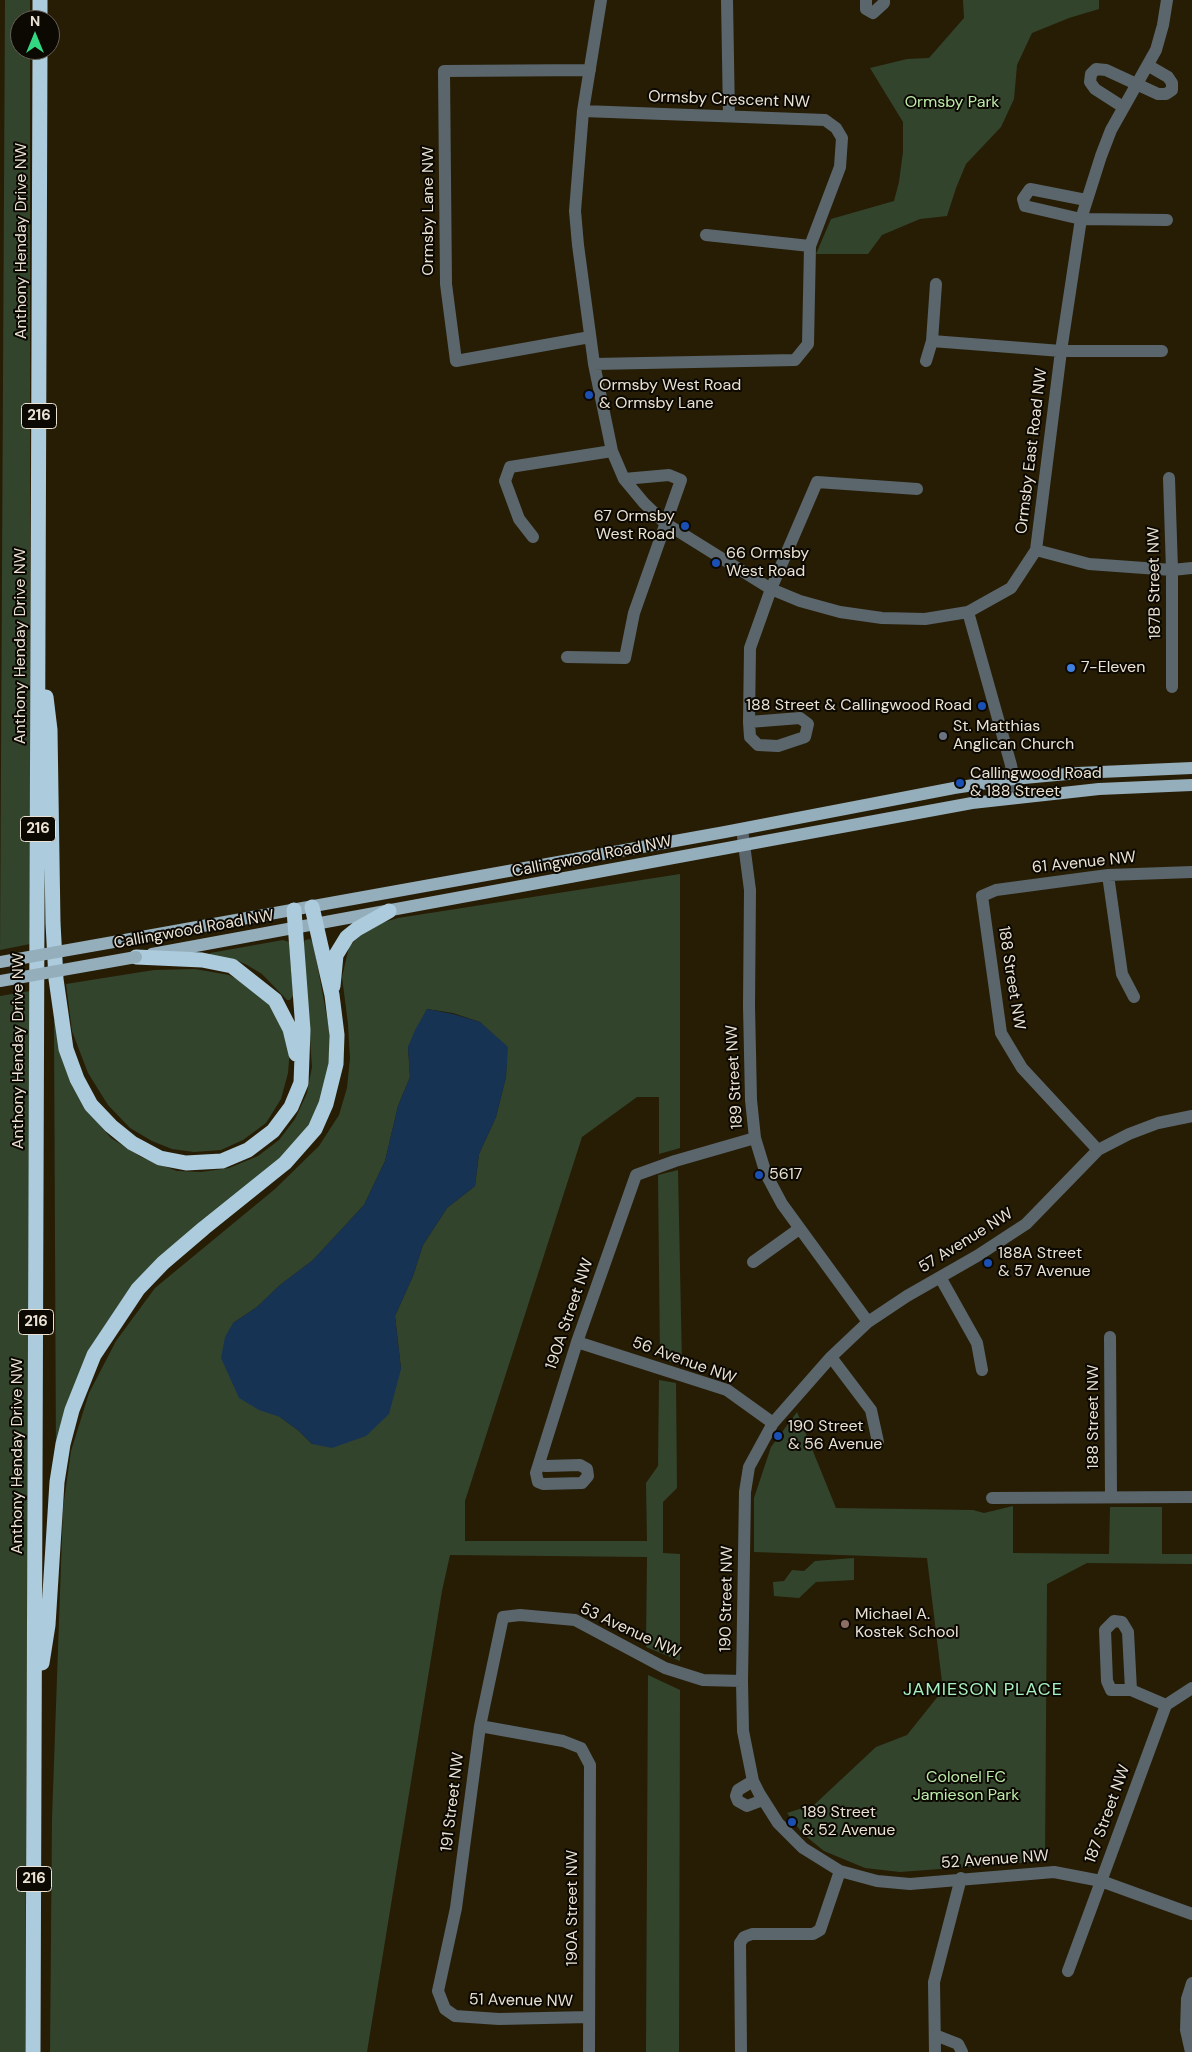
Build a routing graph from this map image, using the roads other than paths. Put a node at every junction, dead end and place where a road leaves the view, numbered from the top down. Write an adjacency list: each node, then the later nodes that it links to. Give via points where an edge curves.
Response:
1 (602, 0): 8 (street)
2 (727, 0): 12 (street)
3 (866, 0): 4 (street, via 866,9 873,13)
4 (884, 0)
5 (1167, 0): 7 (street, Ormsby East Road NW, via 1163,25)
6 (40, 60): 36 (highway, Anthony Henday Drive NW / 216)
7 (1149, 66): 9 (street, Ormsby East Road NW); 9 (street, via 1168,77 1172,90 1158,94)
8 (590, 70): 11 (street); 19 (street, Ormsby Lane NW, via 444,71 446,284 456,360)
9 (1138, 84): 10 (street, Ormsby East Road NW); 10 (street, via 1106,70 1096,68 1091,74 1090,82 1095,89)
10 (1123, 107): 13 (street, Ormsby East Road NW, via 1107,138)
11 (583, 111): 12 (street, Ormsby Crescent NW); 19 (street, via 575,211)
12 (729, 116): 17 (street, Ormsby Crescent NW, via 825,120 836,128 842,138 840,168)
13 (1086, 200): 14 (street, Ormsby East Road NW); 14 (street, via 1030,189 1023,198 1025,206)
14 (1081, 219): 15 (street); 21 (street, Ormsby East Road NW)
15 (1167, 220)
16 (706, 235): 17 (street)
17 (810, 246): 24 (street, Ormsby Crescent NW, via 808,344 795,360)
18 (936, 284): 20 (street)
19 (590, 337): 24 (street)
20 (932, 341): 21 (street, Ormsby East Road NW); 23 (street)
21 (1061, 351): 22 (street, Ormsby East Road NW); 31 (street, Ormsby East Road NW)
22 (1162, 351)
23 (926, 361)
24 (594, 364): 25 (street)
25 (612, 451): 27 (street); 30 (street, via 510,467 505,481 519,519)
26 (1169, 478): 33 (street, 187B Street NW)
27 (624, 479): 29 (street); 29 (street, via 669,475 680,480)
28 (917, 489): 34 (street, via 818,482)
29 (665, 523): 34 (street); 37 (street, via 634,613 625,658)
30 (534, 537)
31 (1036, 550): 33 (street, via 1089,564); 35 (street, Ormsby East Road NW, via 1011,588)
32 (1192, 568): 33 (street)
33 (1172, 570): 38 (street, 187B Street NW)
34 (770, 589): 35 (street, via 840,612 882,618 925,618); 39 (street, via 750,648)
35 (968, 612): 41 (street)
36 (39, 647): 59 (highway, via 50,730 53,923 58,997 66,1049 91,1105 132,1143 160,1158 186,1163 222,1161 248,1150 273,1131 291,1107); 82 (highway, Anthony Henday Drive NW / 216)
37 (567, 657)
38 (1172, 687)
39 (749, 722)
40 (1192, 768): 41 (main road, Callingwood Road NW)
41 (1013, 779): 43 (street); 44 (main road, Callingwood Road NW, via 917,794)
42 (1192, 785): 43 (main road, Callingwood Road NW)
43 (1016, 796): 45 (main road, Callingwood Road NW, via 918,811)
44 (742, 829): 45 (street, 189 Street NW); 49 (main road, Callingwood Road NW)
45 (745, 845): 51 (main road, Callingwood Road NW); 61 (street, 189 Street NW, via 750,890 748,1006)
46 (1192, 872): 47 (street, 61 Avenue NW)
47 (1108, 875): 48 (street, 61 Avenue NW, via 996,890); 58 (street, via 1122,974)
48 (982, 896): 62 (street, 188 Street NW, via 1001,1033 1022,1068)
49 (312, 907): 50 (main road, Callingwood Road NW); 52 (highway)
50 (294, 910): 53 (highway); 55 (main road, Callingwood Road NW, bridge)
51 (389, 911): 52 (main road, Callingwood Road NW); 57 (highway, via 347,937 336,955)
52 (315, 925): 53 (main road, Callingwood Road NW); 57 (highway)
53 (296, 928): 54 (main road, Callingwood Road NW); 59 (highway, via 302,1030)
54 (136, 957): 56 (main road, Callingwood Road NW, bridge); 59 (highway, via 202,960 232,966 258,985 275,1000 290,1030)
55 (0, 962)
56 (0, 981)
57 (332, 995): 82 (highway, via 336,1064 326,1104 315,1129 286,1163 204,1228 138,1289 91,1362 63,1444 57,1482 48,1625)
58 (1134, 997)
59 (301, 1083)
60 (1192, 1116): 62 (street, 57 Avenue NW, via 1158,1123)
61 (754, 1138): 63 (street, 189 Street NW, via 766,1174); 68 (street, 190A Street NW, via 636,1176)
62 (1098, 1150): 65 (street, 57 Avenue NW, via 1026,1224)
63 (799, 1229): 64 (street); 66 (street, 189 Street NW)
64 (753, 1262)
65 (940, 1277): 66 (street, 57 Avenue NW); 70 (street, via 977,1342)
66 (868, 1322): 69 (street, 57 Avenue NW)
67 (1110, 1338): 74 (street, 188 Street NW)
68 (577, 1342): 71 (street, 56 Avenue NW, via 727,1390); 73 (street, 190A Street NW)
69 (831, 1356): 71 (street, 57 Avenue NW); 72 (street, via 871,1410)
70 (982, 1370)
71 (774, 1423): 78 (street, 190 Street NW, via 749,1467 745,1492)
72 (878, 1442)
73 (539, 1465)
74 (1111, 1496): 75 (street); 76 (street)
75 (1192, 1497)
76 (992, 1498)
77 (503, 1617): 78 (street, 53 Avenue NW, via 520,1615 575,1620 665,1668 703,1680); 83 (street, 191 Street NW)
78 (742, 1681): 84 (street, 190 Street NW, via 743,1731)
79 (1192, 1688): 81 (street)
80 (1131, 1690): 80 (street, via 1128,1632 1122,1622 1114,1621 1105,1630 1107,1681 1111,1690); 81 (street)
81 (1166, 1705): 89 (street, 187 Street NW)
82 (34, 1707): 96 (highway, Anthony Henday Drive NW / 216)
83 (480, 1726): 93 (street, 191 Street NW, via 456,1908); 94 (street, 190A Street NW, via 563,1741 581,1748 590,1764)
84 (753, 1781): 85 (street, 190 Street NW); 85 (street, via 738,1790 738,1801 747,1806)
85 (764, 1800): 86 (street, 190 Street NW, via 778,1823)
86 (803, 1848): 87 (street, 52 Avenue NW)
87 (840, 1871): 88 (street, 52 Avenue NW, via 877,1881 910,1884); 98 (street, via 820,1930 813,1934 752,1934 740,1943)
88 (961, 1878): 89 (street, 52 Avenue NW, via 1054,1872); 95 (street, via 934,1982)
89 (1101, 1881): 90 (street, 52 Avenue NW); 91 (street, 187 Street NW)
90 (1192, 1914)
91 (1068, 1971)
92 (1192, 1983): 101 (street, via 1186,2030)
93 (438, 1991): 94 (street, 51 Avenue NW, via 445,2009 454,2016 499,2019)
94 (589, 2017): 97 (street, 190A Street NW)
95 (935, 2036): 99 (street); 100 (street, via 958,2044)
96 (33, 2052)
97 (588, 2052)
98 (741, 2052)
99 (935, 2052)
100 (962, 2052)
101 (1191, 2052)

